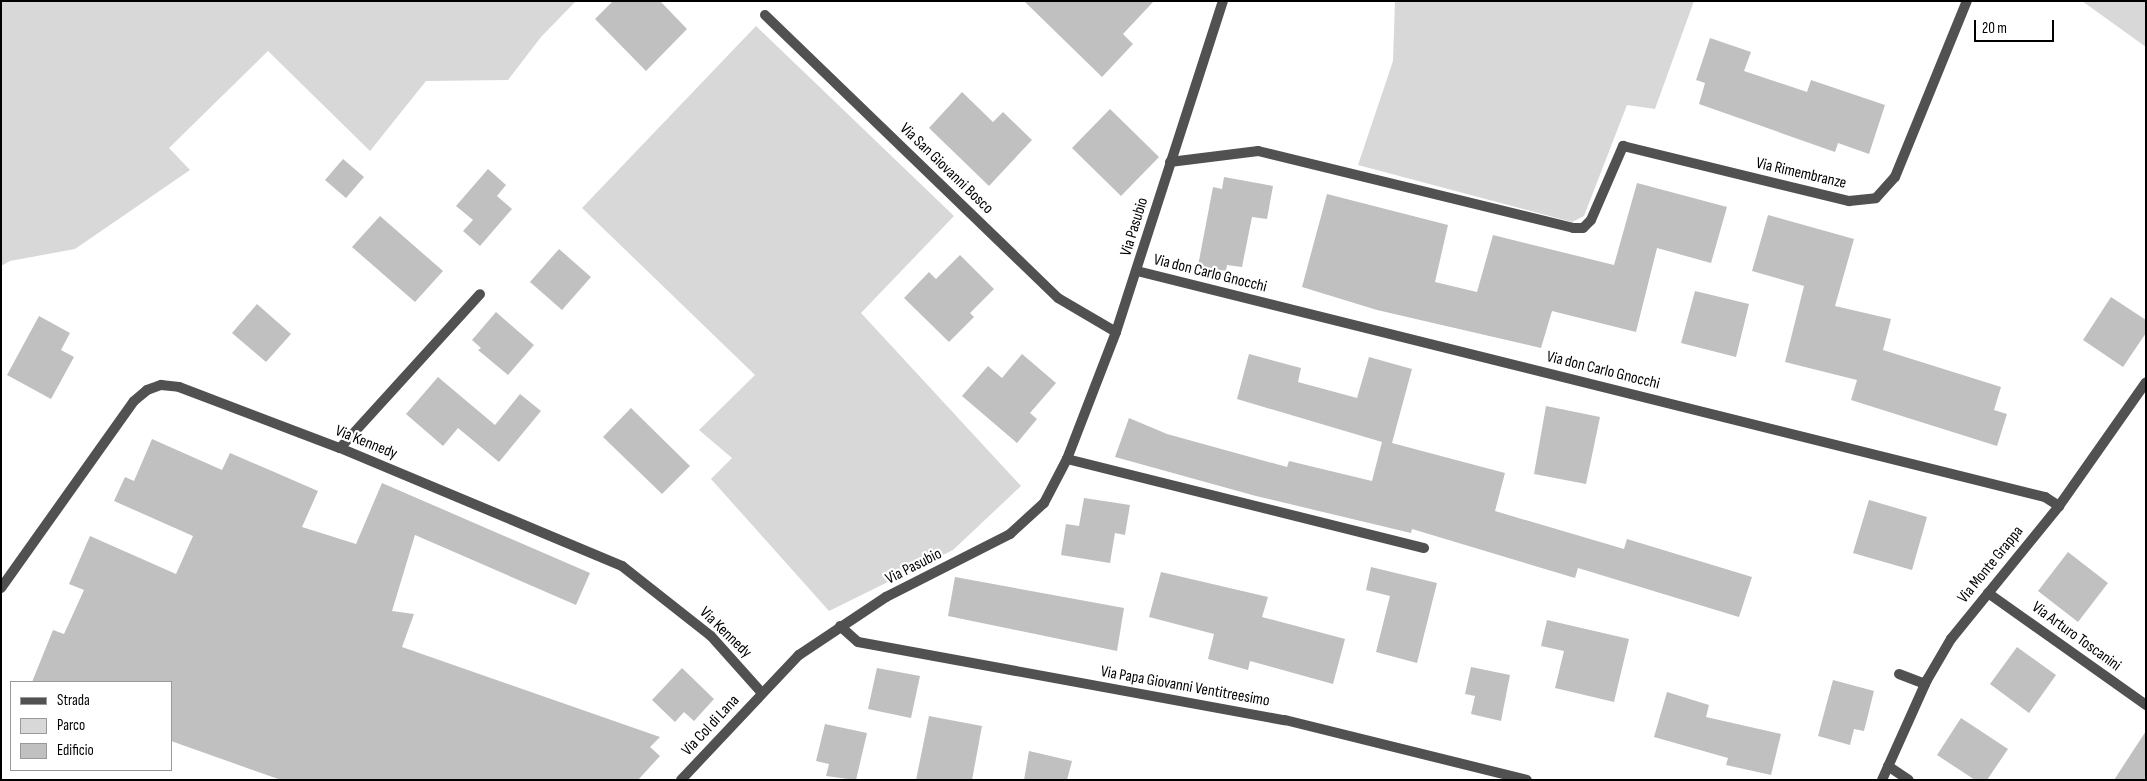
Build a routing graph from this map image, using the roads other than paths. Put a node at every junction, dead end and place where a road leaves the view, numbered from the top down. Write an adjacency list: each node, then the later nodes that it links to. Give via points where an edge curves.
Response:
1 (1223, 1): 4 (street, Via Pasubio)
2 (1967, 1): 4 (street, Via Rimembranze, via 1896,177 1876,198 1848,201 1623,146 1591,220 1583,228 1573,228 1258,151)
3 (765, 15): 7 (street, Via San Giovanni Bosco, via 1058,298)
4 (1170, 162): 5 (street, Via Pasubio)
5 (1137, 271): 7 (street, Via Pasubio); 11 (street, Via don Carlo Gnocchi, via 2045,497)
6 (480, 294): 9 (street)
7 (1116, 332): 10 (street, Via Pasubio)
8 (2146, 382): 11 (street, Via Monte Grappa)
9 (340, 448): 13 (street, Via Kennedy, via 179,387 161,385 148,390 134,402); 18 (street, Via Kennedy, via 622,566 710,636)
10 (1067, 459): 12 (street); 15 (street, Via Pasubio, via 1044,503 1016,530 886,597)
11 (2059, 506): 14 (street, Via Monte Grappa)
12 (1424, 548)
13 (1, 588)
14 (1988, 593): 17 (street, Via Monte Grappa, via 1951,639); 19 (street, Via Arturo Toscanini)
15 (840, 626): 18 (street, Via Pasubio, via 799,655); 22 (street, Via Papa Giovanni Ventitreesimo, via 858,642 1285,720)
16 (1899, 674): 17 (street)
17 (1925, 684): 20 (street, Via Monte Grappa)
18 (762, 693): 21 (street, Via Col di Lana)
19 (2146, 705)
20 (1888, 766): 23 (street, Via Monte Grappa); 24 (street)
21 (681, 780)
22 (1527, 780)
23 (1882, 780)
24 (1909, 780)

